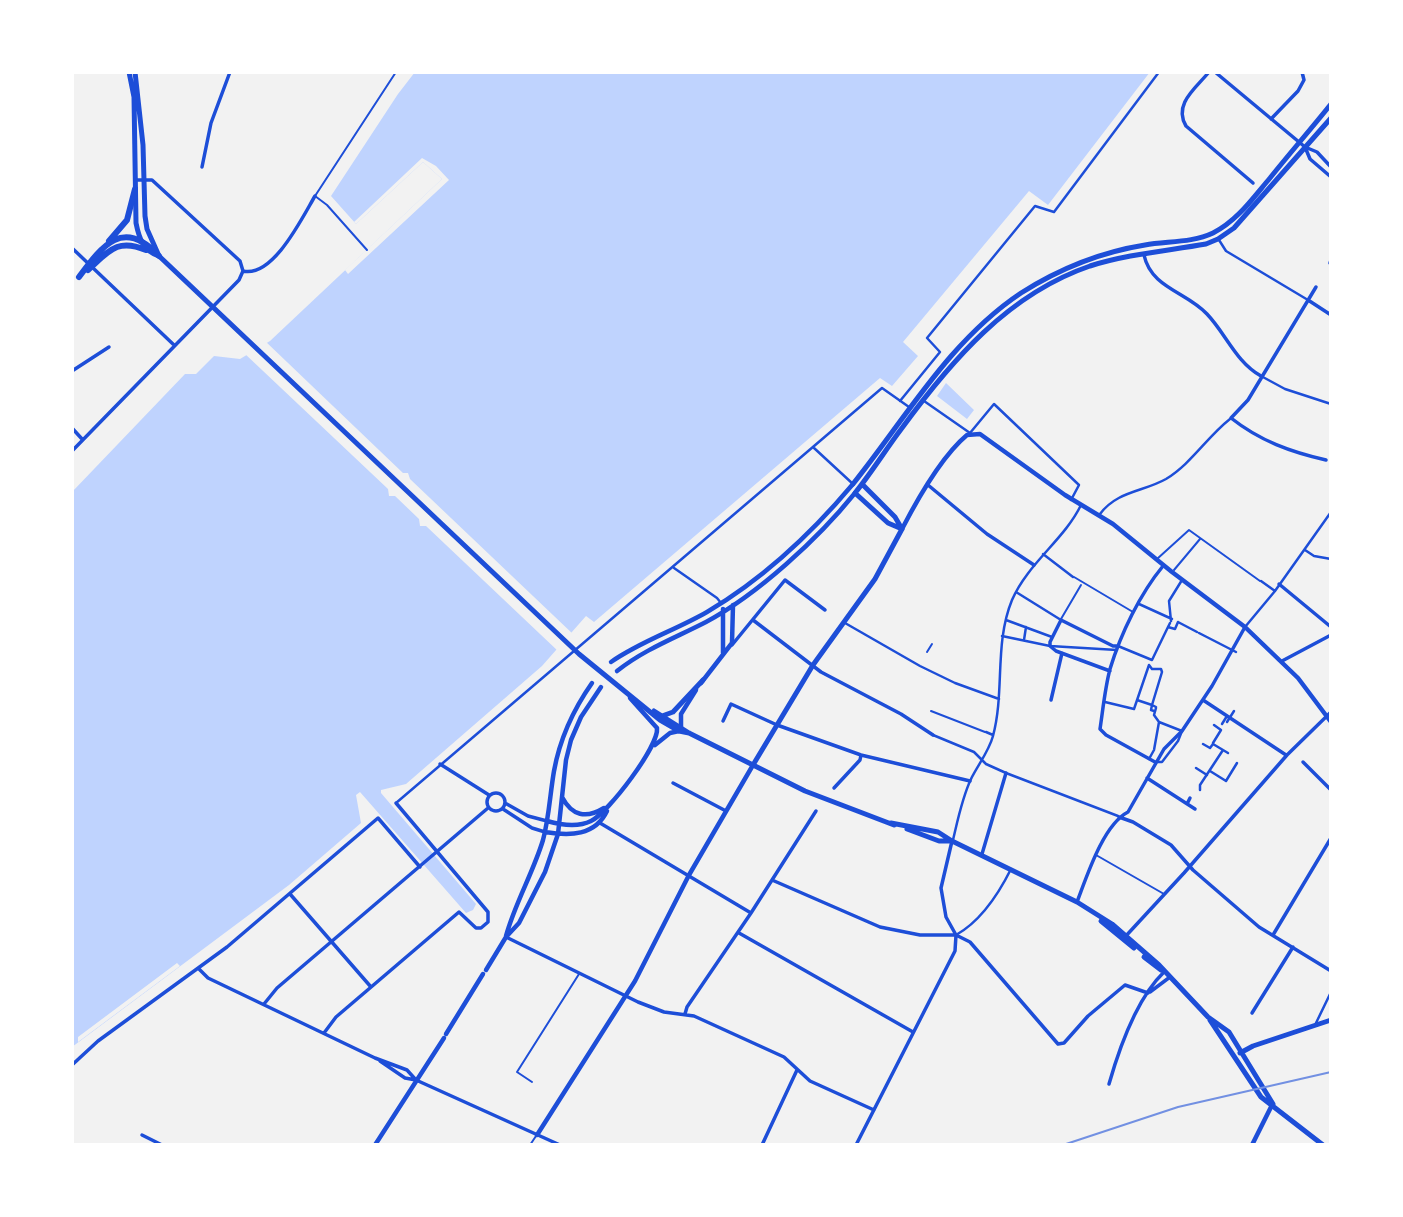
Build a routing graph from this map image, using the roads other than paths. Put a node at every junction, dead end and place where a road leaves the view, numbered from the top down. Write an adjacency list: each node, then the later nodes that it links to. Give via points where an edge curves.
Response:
1 (129, 72): 17 (main road, via 134,97)
2 (135, 72): 18 (main road)
3 (230, 72): 14 (street, via 211,122)
4 (396, 72): 21 (lane)
5 (1159, 72): 42 (street, via 1054,212 1035,206 927,338 940,352)
6 (1209, 72): 19 (street, via 1184,100 1181,114 1186,127)
7 (1215, 72): 11 (street)
8 (1302, 72): 11 (street, via 1298,91)
9 (1331, 104): 12 (main road)
10 (1331, 118): 13 (main road)
11 (1271, 119): 12 (street)
12 (1299, 142): 13 (street); 29 (main road, via 1241,212 1214,232)
13 (1305, 147): 15 (street); 16 (street, via 1310,159); 22 (main road, via 1246,216)
14 (202, 167)
15 (1331, 167)
16 (1330, 178)
17 (135, 180): 18 (street); 20 (main road)
18 (144, 180): 30 (main road, via 146,222); 32 (street, via 152,180 168,194 240,261)
19 (1253, 183)
20 (135, 189): 23 (main road); 24 (main road, via 127,220)
21 (315, 196): 27 (lane); 32 (street, via 284,247 267,265)
22 (1218, 239): 28 (main road); 35 (street, via 1226,251)
23 (140, 240): 24 (main road, via 126,237); 26 (main road); 30 (main road)
24 (108, 242): 31 (main road)
25 (72, 248): 31 (street)
26 (146, 250): 30 (main road); 31 (main road, via 120,245)
27 (367, 250)
28 (1144, 252): 29 (main road); 40 (street, via 1148,270 1156,279 1205,312 1237,356)
29 (1123, 253): 41 (main road, via 1029,296 950,362)
30 (159, 256): 112 (main road, via 548,626)
31 (91, 264): 33 (main road); 37 (street)
32 (243, 271): 37 (street)
33 (72, 286)
34 (1316, 287): 35 (street)
35 (1308, 300): 36 (street); 40 (street)
36 (1331, 315)
37 (174, 345): 48 (street)
38 (109, 347): 39 (street)
39 (72, 371)
40 (1261, 376): 43 (street); 45 (street)
41 (920, 399): 44 (main road); 47 (street); 53 (main road)
42 (900, 401): 44 (street); 49 (street, via 882,388)
43 (1331, 404)
44 (910, 407): 52 (main road)
45 (1231, 418): 51 (street, via 1257,437); 59 (street, via 1178,471 1121,495)
46 (72, 428): 48 (street)
47 (970, 433): 54 (street); 56 (street, via 980,434); 56 (street, via 994,404 1079,485)
48 (83, 439): 50 (street)
49 (813, 447): 52 (street); 68 (street)
50 (72, 451)
51 (1329, 461)
52 (853, 484): 53 (main road); 55 (main road); 77 (street, via 781,558)
53 (862, 484): 55 (main road); 60 (main road)
54 (928, 485): 60 (street); 66 (street, via 1003,547)
55 (855, 493): 60 (main road, via 888,523); 78 (street, via 785,564)
56 (1071, 500): 57 (street)
57 (1080, 505): 59 (street); 63 (street)
58 (1331, 512): 62 (street)
59 (1100, 514): 64 (street)
60 (902, 529): 87 (main road)
61 (1200, 538): 64 (lane, via 1189,530); 69 (lane); 72 (lane)
62 (1305, 550): 65 (street); 74 (street)
63 (1042, 554): 66 (street); 70 (street)
64 (1156, 559): 67 (street)
65 (1331, 559)
66 (1034, 565): 76 (street)
67 (1163, 566): 69 (street); 79 (street)
68 (674, 568): 77 (street); 149 (street)
69 (1172, 572): 71 (street)
70 (1073, 577): 73 (lane)
71 (1182, 580): 86 (street, via 1169,601); 90 (street)
72 (1261, 581): 75 (street)
73 (1082, 583): 82 (lane); 85 (lane)
74 (1279, 584): 75 (street); 91 (street)
75 (1275, 591): 90 (street)
76 (1016, 592): 84 (street); 85 (street)
77 (721, 604): 80 (street); 105 (street)
78 (733, 604): 80 (street); 98 (street)
79 (1139, 604): 82 (street); 86 (street)
80 (724, 610): 103 (street); 107 (street, via 659,643)
81 (825, 610): 83 (street, via 785,580)
82 (1134, 613): 99 (street)
83 (753, 620): 98 (street); 106 (street)
84 (1006, 620): 88 (street); 93 (street)
85 (1061, 620): 94 (street); 99 (street)
86 (1171, 621): 89 (street)
87 (844, 622): 106 (main road); 113 (street, via 956,683)
88 (1026, 627): 94 (street); 95 (street)
89 (1168, 627): 99 (street, via 1151,661); 100 (street, via 1175,629 1178,622)
90 (1245, 627): 100 (street); 104 (street)
91 (1331, 627)
92 (1331, 635): 104 (street)
93 (1002, 636): 95 (street); 113 (street)
94 (1052, 637): 97 (street)
95 (1024, 640): 97 (street)
96 (932, 644): 101 (lane)
97 (1050, 646): 99 (street); 102 (street)
98 (731, 647): 103 (street)
99 (1118, 648): 108 (street)
100 (1234, 651): 116 (street)
101 (927, 652)
102 (1062, 653): 108 (street); 114 (street)
103 (723, 654): 109 (street)
104 (1282, 661): 121 (street)
105 (611, 662)
106 (813, 665): 128 (main road); 135 (street)
107 (617, 671)
108 (1110, 671): 117 (street)
109 (703, 680): 122 (main road, via 673,712); 132 (street, via 681,714)
110 (592, 682): 174 (street, via 563,735)
111 (601, 687): 162 (street, via 570,740)
112 (622, 689): 122 (main road); 132 (main road, via 660,720); 139 (street, via 657,728)
113 (999, 699): 136 (street)
114 (1051, 700)
115 (1137, 700): 117 (street, via 1134,709); 118 (street); 118 (street, via 1149,665 1161,669)
116 (1203, 700): 123 (street); 133 (street)
117 (1105, 702): 145 (street, via 1101,732)
118 (1154, 708): 126 (street)
119 (931, 711): 134 (lane)
120 (1234, 711): 123 (street)
121 (1329, 714): 127 (street); 143 (street)
122 (662, 716): 132 (main road)
123 (1227, 717): 130 (street); 143 (street)
124 (723, 721): 128 (street, via 731,704)
125 (1172, 721): 131 (street)
126 (1159, 722): 131 (street); 145 (street)
127 (1331, 722)
128 (777, 725): 142 (street); 150 (main road)
129 (1214, 725): 130 (street)
130 (1220, 725): 138 (street, via 1222,730)
131 (1170, 726): 133 (street)
132 (680, 729): 139 (street); 150 (main road)
133 (1182, 731): 146 (street)
134 (986, 732): 136 (street)
135 (933, 735): 144 (street)
136 (993, 735): 144 (street)
137 (1203, 744): 138 (street, via 1210,748)
138 (1213, 744): 140 (street)
139 (652, 748): 166 (street)
140 (1223, 750): 141 (street); 152 (street)
141 (1228, 753)
142 (861, 755): 156 (street); 159 (street)
143 (1287, 755): 185 (street)
144 (981, 759): 153 (street); 156 (street)
145 (1149, 759): 146 (street)
146 (1156, 762): 155 (street)
147 (1303, 762): 160 (street)
148 (1237, 763): 152 (street, via 1226,781)
149 (440, 764): 161 (street); 164 (street)
150 (753, 765): 171 (street); 180 (main road, via 817,796 928,838)
151 (1196, 768): 154 (street)
152 (1209, 771): 154 (street)
153 (1006, 774): 173 (street); 182 (street)
154 (1207, 775): 158 (street, via 1200,788)
155 (1147, 778): 167 (street); 173 (street, via 1128,812)
156 (970, 781): 180 (street)
157 (673, 783): 171 (street)
158 (1193, 786)
159 (834, 788)
160 (1331, 790)
161 (489, 795): 165 (street, via 498,793); 168 (street)
162 (562, 796): 166 (street, via 572,810 587,816); 176 (street)
163 (1191, 798): 167 (street)
164 (396, 803): 181 (street)
165 (505, 803): 169 (street); 174 (street)
166 (610, 804): 175 (street); 176 (street, via 593,820)
167 (1187, 804): 170 (street)
168 (488, 808): 169 (street, via 495,812); 181 (street)
169 (503, 809): 177 (street)
170 (1195, 809)
171 (726, 811): 187 (street)
172 (816, 811): 188 (street)
173 (1119, 817): 183 (street); 185 (street, via 1171,845)
174 (547, 821): 176 (street); 177 (street)
175 (600, 823): 178 (street, via 587,831); 187 (street)
176 (559, 824): 178 (street)
177 (545, 832): 178 (street); 196 (street)
178 (558, 834): 196 (street, via 527,908)
179 (1331, 838): 195 (street)
180 (952, 841): 182 (main road); 194 (street, via 941,888 946,917)
181 (437, 853): 184 (street); 205 (street, via 488,912 485,926 472,926 459,912)
182 (982, 854): 186 (main road)
183 (1096, 855): 190 (lane); 191 (street)
184 (421, 866): 189 (street, via 378,818); 198 (street)
185 (1189, 866): 190 (street); 195 (street)
186 (1011, 869): 191 (main road); 194 (street, via 993,900)
187 (689, 875): 192 (street); 208 (street)
188 (772, 880): 192 (street); 194 (street, via 880,927 920,935)
189 (290, 894): 198 (street); 200 (street)
190 (1164, 894): 197 (street)
191 (1077, 902): 197 (main road)
192 (751, 913): 193 (street)
193 (738, 932): 211 (street); 215 (street)
194 (956, 935): 207 (street, via 970,942 1060,1044 1125,985); 215 (street, via 955,951)
195 (1273, 936): 199 (street)
196 (506, 937): 203 (street); 222 (street)
197 (1124, 938): 202 (main road)
198 (333, 942): 205 (street); 209 (street)
199 (1293, 947): 201 (street); 210 (street)
200 (198, 968): 209 (street, via 208,978); 220 (street)
201 (1331, 971)
202 (1164, 972): 204 (main road); 207 (street)
203 (580, 973): 208 (street); 223 (lane, via 517,1072)
204 (1170, 978): 207 (street); 212 (main road)
205 (371, 987): 216 (street)
206 (1331, 992): 214 (street)
207 (1148, 993): 224 (street, via 1123,1041)
208 (626, 996): 211 (street, via 664,1012); 228 (street)
209 (264, 1004): 216 (street)
210 (1252, 1013)
211 (685, 1014): 221 (street, via 785,1057)
212 (1208, 1017): 217 (main road, via 1229,1032); 218 (main road)
213 (1331, 1020): 214 (main road)
214 (1315, 1026): 217 (main road)
215 (913, 1032): 226 (street)
216 (324, 1033): 219 (street)
217 (1242, 1051): 218 (main road); 225 (main road)
218 (1235, 1057): 225 (main road, via 1261,1097)
219 (376, 1058): 222 (street, via 397,1074); 222 (street, via 410,1071)
220 (72, 1065)
221 (797, 1070): 226 (street, via 810,1081); 233 (street)
222 (416, 1080): 228 (street); 230 (street)
223 (532, 1082)
224 (1109, 1084)
225 (1271, 1102): 235 (street); 236 (main road)
226 (875, 1110): 234 (street)
227 (142, 1135): 229 (street)
228 (537, 1135): 231 (lane); 232 (street)
229 (162, 1145)
230 (375, 1145)
231 (530, 1145)
232 (560, 1145)
233 (762, 1145)
234 (856, 1145)
235 (1252, 1145)
236 (1323, 1145)

